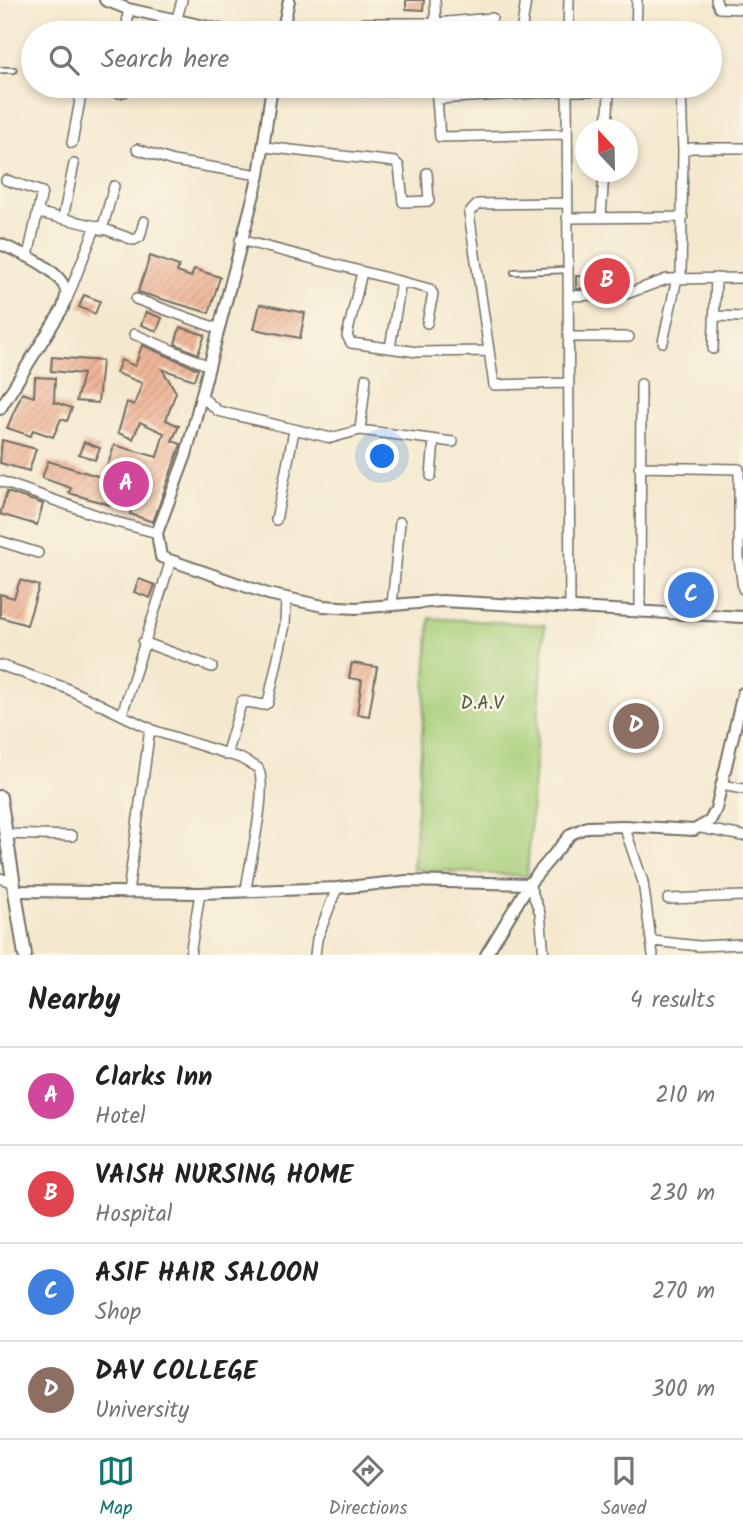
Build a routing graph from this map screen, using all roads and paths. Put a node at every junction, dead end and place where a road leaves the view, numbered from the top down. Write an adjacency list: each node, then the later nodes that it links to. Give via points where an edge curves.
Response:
1 (105, 0): 9 (street)
2 (182, 0): 11 (street)
3 (289, 0): 14 (street)
4 (435, 0): 15 (street)
5 (526, 0): 17 (street)
6 (569, 0): 18 (street)
7 (637, 0): 19 (street)
8 (716, 0): 10 (street, via 719,8)
9 (122, 5): 11 (street)
10 (743, 9)
11 (177, 18): 13 (street)
12 (492, 18): 16 (street)
13 (189, 21)
14 (285, 21)
15 (436, 21)
16 (475, 21)
17 (523, 21)
18 (568, 21)
19 (636, 21)
20 (0, 70): 21 (lane)
21 (13, 71)
22 (80, 98): 31 (street)
23 (271, 98): 32 (street)
24 (461, 98): 28 (street)
25 (567, 98): 30 (street)
26 (610, 98): 29 (street)
27 (682, 98): 35 (street)
28 (437, 100): 30 (street, via 440,138)
29 (608, 119)
30 (566, 134): 42 (street)
31 (72, 143)
32 (265, 147): 37 (street, via 395,162 400,166 403,202 429,201); 38 (street)
33 (743, 148): 35 (street)
34 (137, 149): 38 (street, via 173,161)
35 (683, 151): 44 (street)
36 (75, 164): 45 (street)
37 (427, 173)
38 (259, 175): 50 (street)
39 (6, 180): 43 (street, via 40,190)
40 (603, 182): 47 (street)
41 (114, 186): 49 (street)
42 (566, 202): 46 (street); 73 (street, via 471,207)
43 (39, 212): 45 (street); 52 (street)
44 (683, 217): 47 (street); 56 (street)
45 (63, 218): 49 (street)
46 (567, 218): 47 (street); 53 (street)
47 (601, 218)
48 (144, 221): 49 (street, via 137,240)
49 (99, 228): 62 (street)
50 (240, 240): 54 (street); 66 (street)
51 (0, 244): 52 (street)
52 (28, 256): 62 (street, via 63,285)
53 (567, 270): 55 (lane); 60 (street)
54 (362, 272): 59 (street); 71 (street, via 348,340)
55 (514, 272)
56 (679, 278): 57 (street); 60 (street, via 626,294); 70 (street)
57 (716, 278): 58 (street); 63 (street)
58 (743, 278)
59 (401, 282): 65 (street, via 432,291); 71 (street)
60 (568, 296): 68 (street)
61 (136, 299): 66 (street)
62 (66, 302): 79 (street)
63 (715, 316): 64 (street); 72 (street)
64 (743, 317)
65 (427, 323)
66 (219, 329): 74 (street)
67 (134, 334): 74 (street)
68 (568, 337): 69 (street); 76 (street)
69 (629, 337)
70 (663, 342)
71 (390, 348): 73 (street)
72 (713, 349)
73 (488, 351): 76 (street, via 494,385)
74 (209, 366): 78 (street)
75 (366, 377): 81 (street)
76 (569, 383): 97 (street)
77 (641, 384): 84 (street)
78 (202, 397): 80 (street, via 218,411); 90 (street)
79 (0, 409)
80 (294, 430): 81 (street, via 331,438); 88 (street)
81 (360, 430): 82 (street)
82 (434, 440): 83 (street); 85 (street)
83 (453, 442)
84 (639, 467): 86 (street, via 736,467); 98 (street)
85 (431, 476)
86 (742, 480): 94 (street, via 738,559)
87 (0, 481): 90 (street)
88 (275, 520)
89 (400, 522): 96 (street)
90 (157, 533): 93 (street, via 161,557)
91 (0, 541): 92 (street)
92 (38, 553)
93 (170, 563): 95 (street); 100 (street)
94 (743, 589)
95 (286, 598): 96 (street, via 323,606); 106 (street, via 285,625 268,703 242,701)
96 (392, 605): 97 (street, via 442,601)
97 (570, 609): 98 (street)
98 (640, 610): 99 (street)
99 (743, 617)
100 (144, 642): 102 (street); 104 (street)
101 (0, 665): 104 (street)
102 (212, 667)
103 (743, 693): 107 (street)
104 (122, 714): 105 (street)
105 (150, 729): 106 (street); 121 (street)
106 (226, 755): 119 (street, via 258,768 263,783)
107 (722, 785): 108 (street); 111 (street, via 716,809)
108 (743, 789)
109 (0, 797): 112 (main road)
110 (624, 826): 111 (street); 116 (street, via 587,827 571,834); 124 (street, via 643,882)
111 (701, 828): 114 (street)
112 (6, 834): 113 (street); 117 (main road)
113 (72, 836)
114 (743, 836)
115 (0, 878): 117 (street)
116 (529, 884): 118 (street, via 407,881); 129 (street); 130 (street, via 541,914)
117 (14, 887): 121 (street); 126 (main road)
118 (337, 888): 119 (street); 128 (street)
119 (246, 890): 120 (street)
120 (200, 892): 121 (street); 127 (street)
121 (128, 893)
122 (743, 896): 123 (street)
123 (668, 899)
124 (653, 942): 125 (street); 131 (street)
125 (743, 944)
126 (25, 955)
127 (190, 955)
128 (315, 955)
129 (486, 955)
130 (544, 955)
131 (653, 955)

